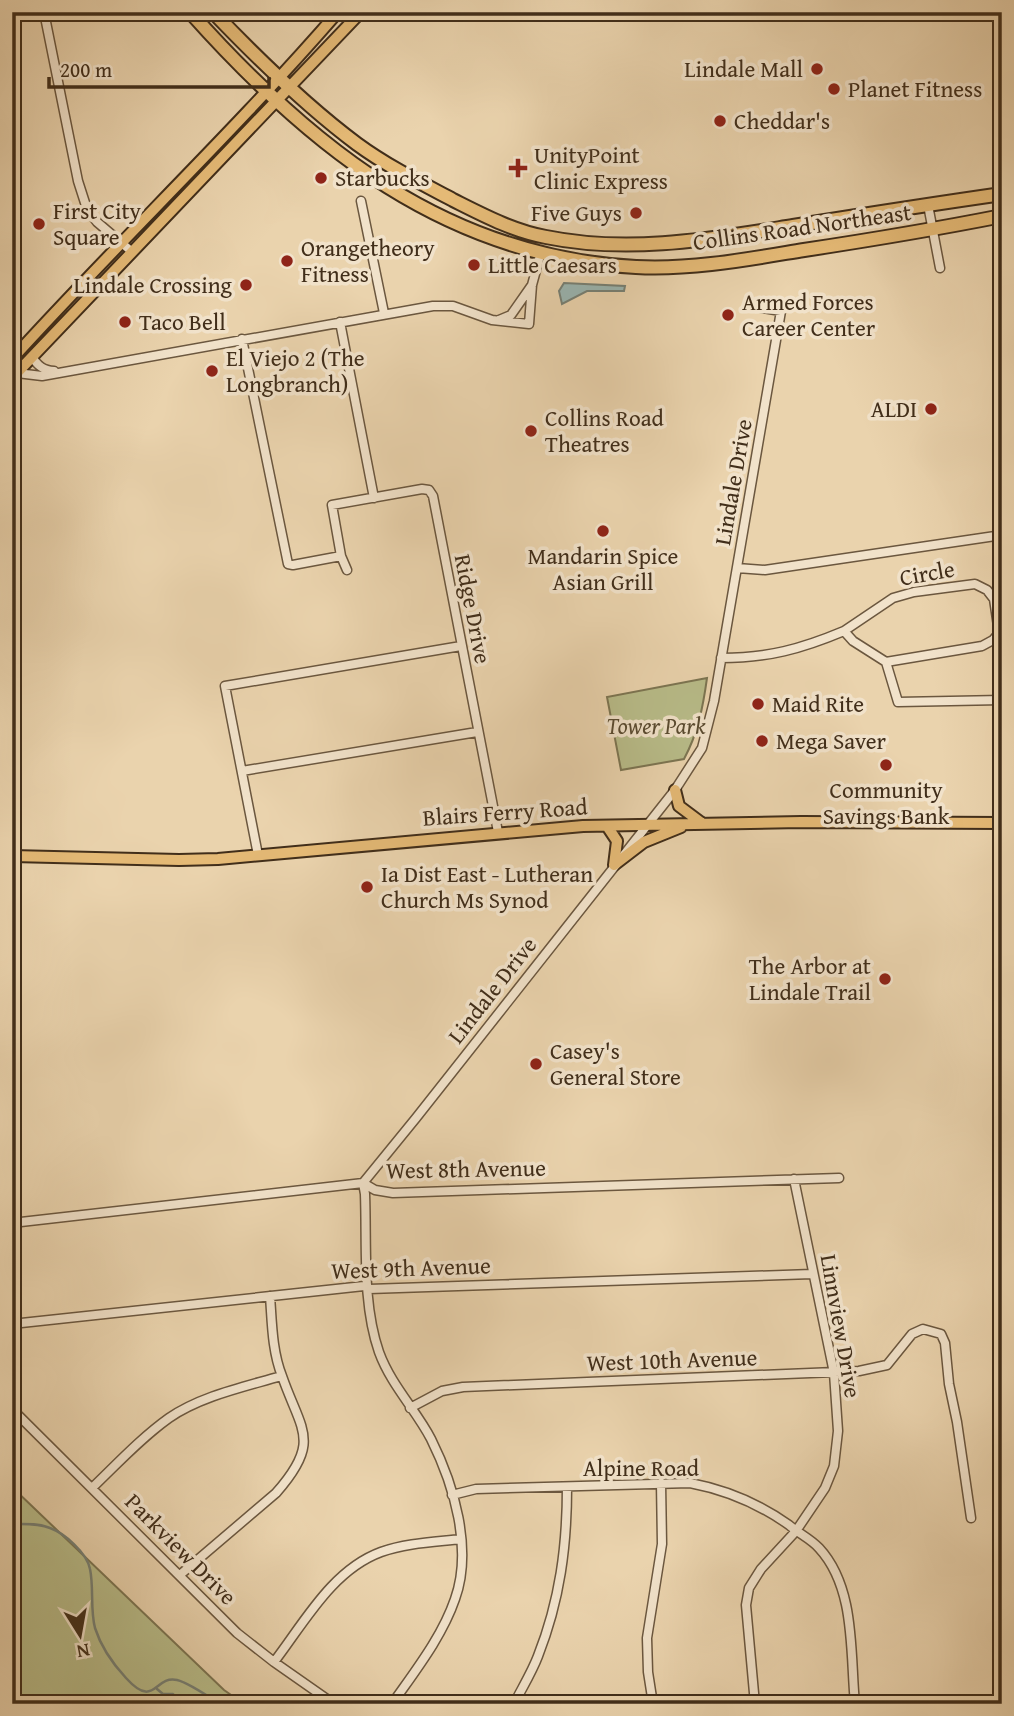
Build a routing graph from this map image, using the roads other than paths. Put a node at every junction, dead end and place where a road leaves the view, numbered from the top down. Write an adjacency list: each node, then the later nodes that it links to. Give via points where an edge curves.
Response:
1 (44, 12): 13 (street, via 87,209)
2 (190, 12): 7 (highway, Collins Road Northeast)
3 (213, 12): 6 (highway, Collins Road Northeast)
4 (338, 12): 6 (main road)
5 (361, 12): 6 (main road)
6 (285, 82): 7 (main road); 10 (highway, Collins Road Northeast, via 358,145 402,172 484,216 545,237 592,244 695,241)
7 (271, 96): 13 (main road); 14 (main road); 15 (highway, Collins Road Northeast, via 346,161 394,192 474,232)
8 (1002, 194): 10 (highway, Collins Road Northeast)
9 (361, 201): 19 (street)
10 (928, 205): 12 (street)
11 (1002, 216): 12 (highway, Collins Road Northeast)
12 (933, 230): 15 (highway, Collins Road Northeast, via 726,263 638,267); 16 (street)
13 (121, 242): 14 (street); 24 (main road)
14 (131, 250): 23 (main road)
15 (541, 252): 17 (street)
16 (940, 268)
17 (533, 285): 20 (street, via 511,315); 20 (street, via 529,324)
18 (756, 307): 30 (street, Lindale Drive, via 781,311)
19 (384, 313): 20 (street, via 453,306); 21 (street)
20 (496, 321)
21 (340, 322): 22 (street); 27 (street)
22 (242, 339): 25 (street); 29 (street, via 288,564)
23 (32, 357): 25 (street, via 45,370); 26 (main road)
24 (12, 359)
25 (64, 372): 26 (street, via 42,376)
26 (14, 373)
27 (374, 498): 29 (street, Ridge Drive, via 332,505); 34 (street, Ridge Drive, via 422,489 433,496)
28 (1002, 535): 30 (street, via 765,570)
29 (341, 556): 31 (street)
30 (737, 568): 35 (street, Lindale Drive)
31 (347, 570)
32 (999, 609): 33 (street, Circle, via 987,590 975,584 957,586 893,598); 36 (street, Circle, via 999,633 982,646)
33 (844, 631): 35 (street, via 778,654); 36 (street)
34 (461, 646): 38 (street, Ridge Drive); 39 (street, via 225,686)
35 (721, 658): 40 (street, Lindale Drive, via 708,731)
36 (886, 662): 37 (street, via 898,702)
37 (1002, 700)
38 (477, 732): 39 (street); 46 (street, Ridge Drive)
39 (242, 771): 47 (street)
40 (674, 790): 43 (main road, via 679,806); 44 (street, Lindale Drive)
41 (1002, 823): 43 (main road, Blairs Ferry Road)
42 (691, 824): 43 (main road, Blairs Ferry Road); 44 (main road, Blairs Ferry Road); 49 (main road, via 644,842)
43 (703, 824)
44 (646, 825): 45 (main road, Blairs Ferry Road); 49 (street, Lindale Drive)
45 (607, 826): 46 (main road, Blairs Ferry Road); 49 (main road, via 617,841)
46 (498, 832): 47 (main road, Blairs Ferry Road)
47 (258, 855): 48 (main road, Blairs Ferry Road, via 179,860)
48 (12, 856)
49 (614, 865): 52 (street, Lindale Drive)
50 (839, 1178): 51 (street, West 8th Avenue)
51 (794, 1179): 52 (street, West 8th Avenue, via 393,1193); 54 (street, Linnview Drive)
52 (363, 1183): 53 (street, West 8th Avenue); 55 (street)
53 (12, 1223)
54 (812, 1274): 55 (street, West 9th Avenue); 58 (street, Linnview Drive)
55 (369, 1289): 56 (street, West 9th Avenue); 60 (street, via 380,1353)
56 (270, 1296): 57 (street, West 9th Avenue); 59 (street)
57 (12, 1324)
58 (834, 1373): 60 (street, West 10th Avenue, via 463,1387 442,1391); 66 (street, West 10th Avenue, via 887,1365 912,1334 923,1329 941,1334); 67 (street, Linnview Drive, via 838,1431 834,1465)
59 (281, 1376): 64 (street, via 171,1417); 69 (street, via 306,1435 302,1453 276,1493)
60 (410, 1408): 65 (street, via 430,1437)
61 (12, 1409): 64 (street, Parkview Drive)
62 (661, 1483): 63 (street, Alpine Road); 67 (street, Alpine Road, via 716,1488 765,1508); 75 (street, via 662,1544 647,1638)
63 (567, 1487): 65 (street, Alpine Road, via 476,1489); 74 (street, via 567,1537 560,1581 538,1658)
64 (92, 1488): 69 (street, Parkview Drive)
65 (452, 1495): 68 (street)
66 (971, 1518)
67 (796, 1531): 76 (street, Linnview Drive, via 749,1588 746,1605); 77 (street, Alpine Road, via 831,1563 841,1587)
68 (461, 1539): 70 (street, via 382,1552 349,1569); 73 (street, via 456,1598 432,1646)
69 (181, 1574): 70 (street, Parkview Drive, via 237,1633)
70 (274, 1662): 72 (street, Parkview Drive)
71 (957, 1700): 78 (street)
72 (334, 1704)
73 (392, 1704)
74 (514, 1704)
75 (653, 1704)
76 (755, 1704)
77 (855, 1704)
78 (936, 1704)

